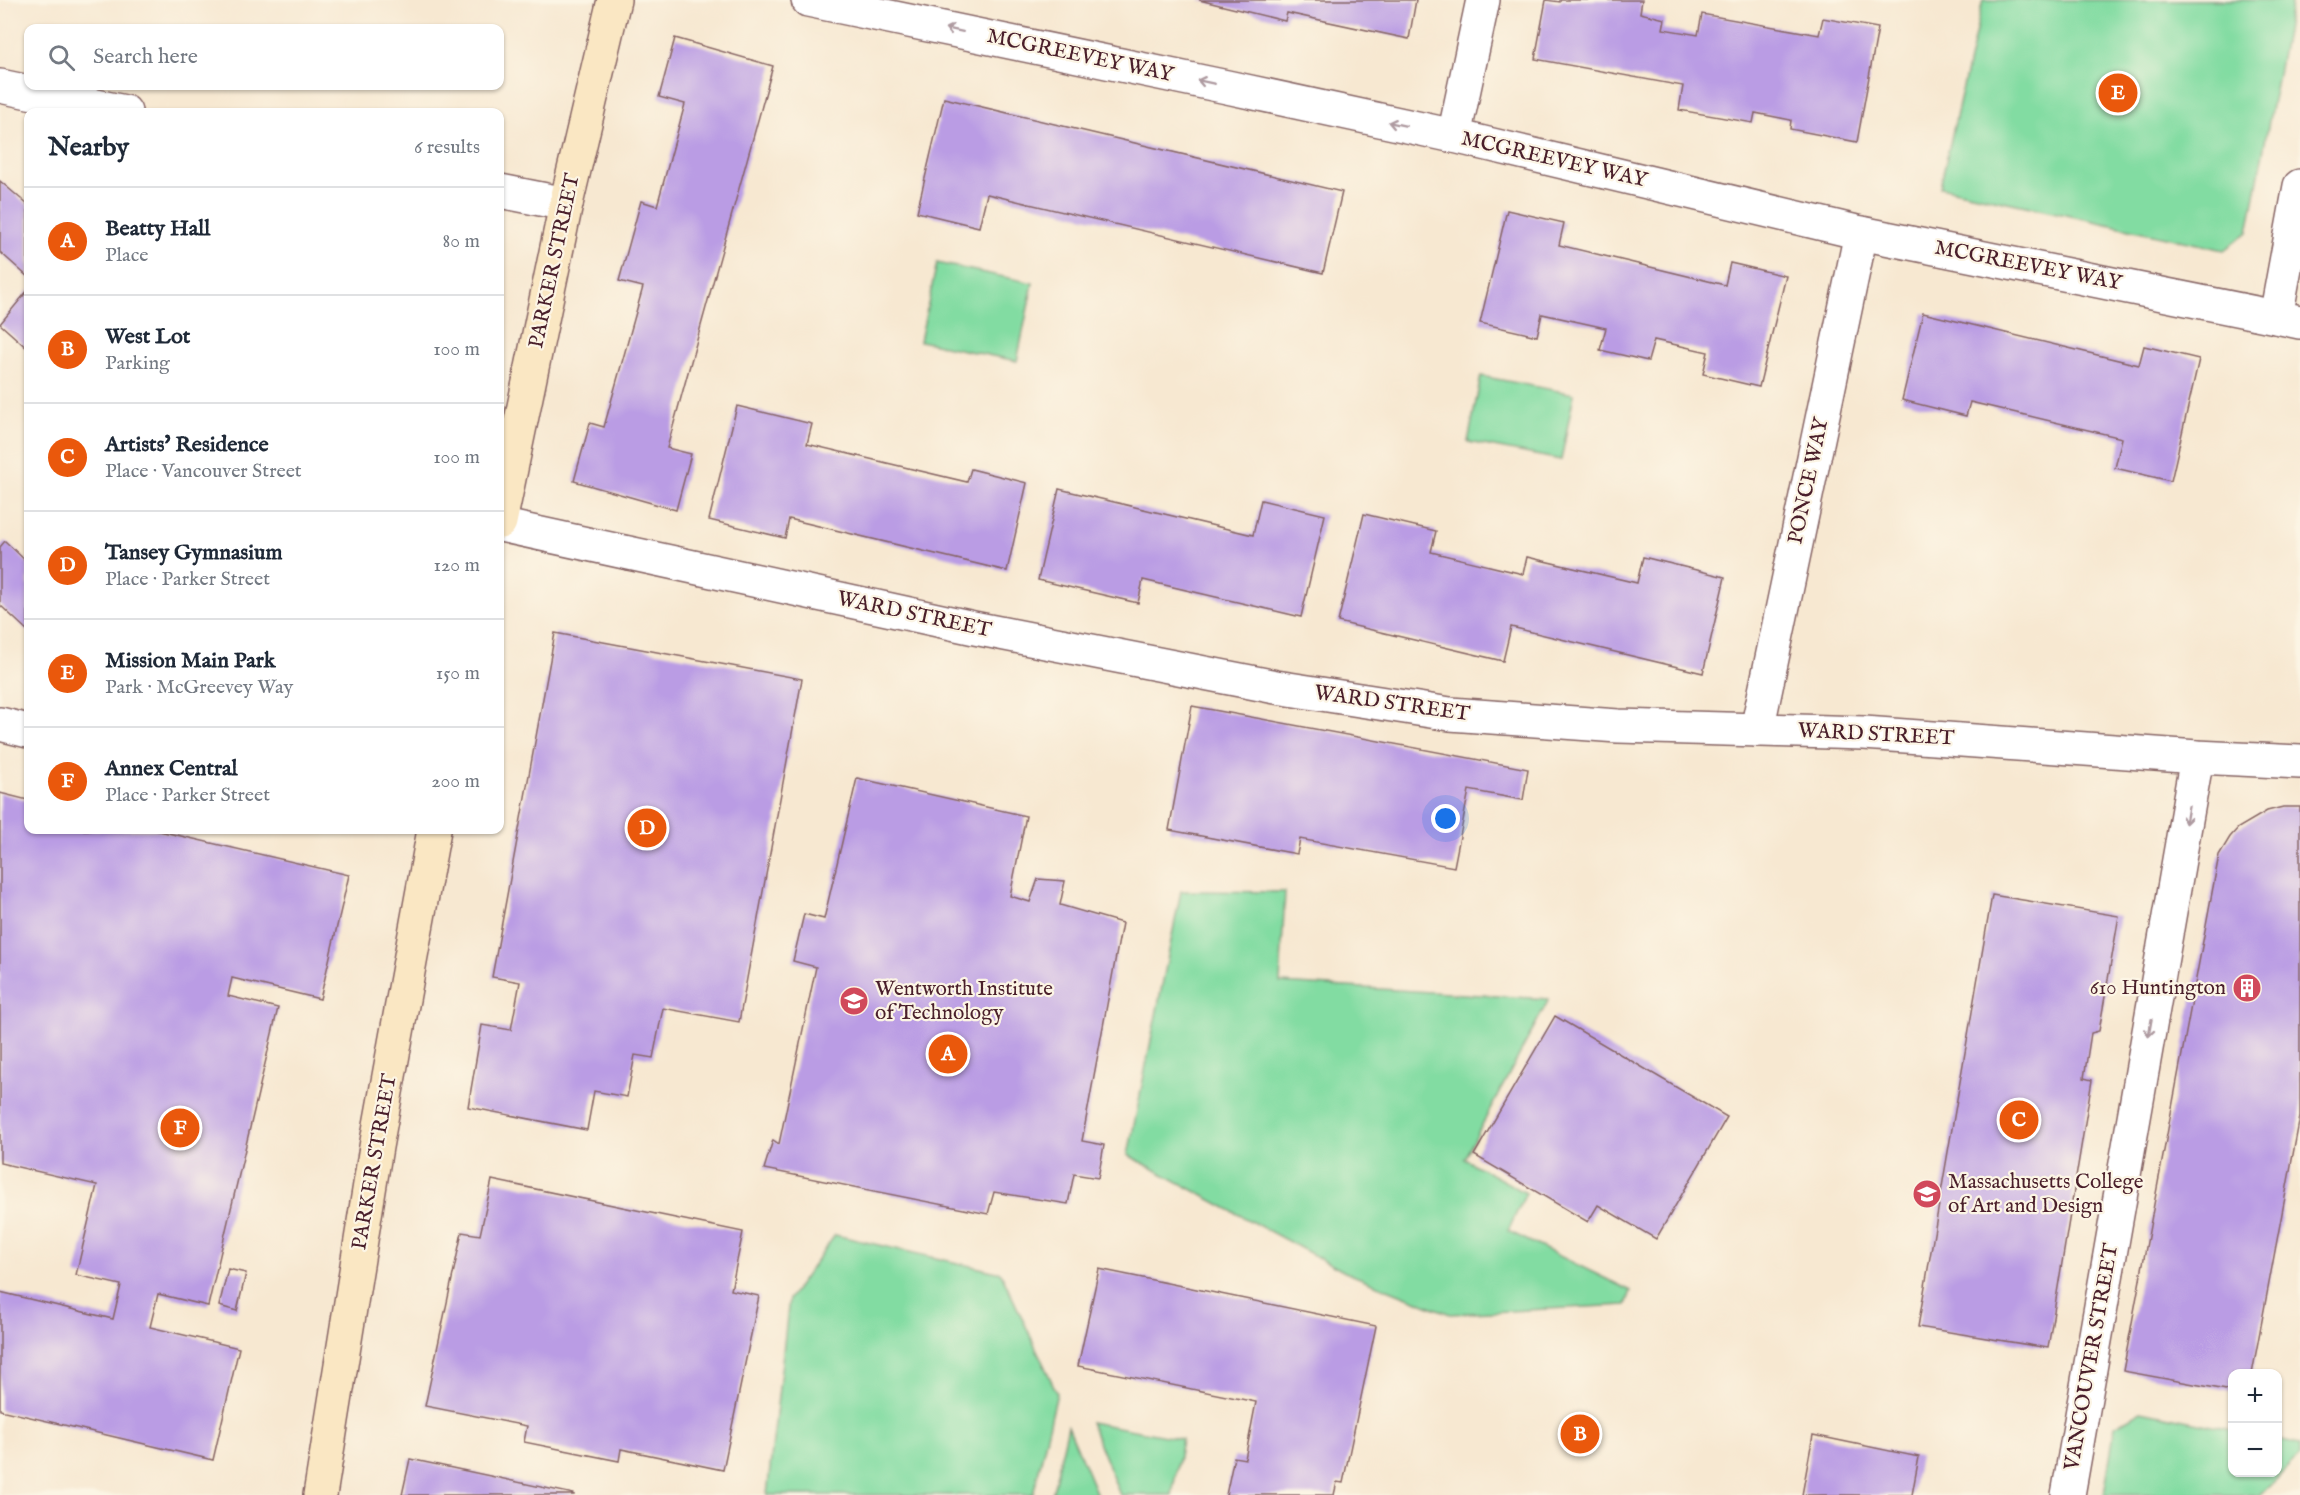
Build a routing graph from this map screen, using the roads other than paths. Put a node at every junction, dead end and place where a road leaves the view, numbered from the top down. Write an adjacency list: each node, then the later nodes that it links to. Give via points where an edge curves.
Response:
1 (614, 0): 9 (street, PARKER STREET)
2 (808, 0): 6 (street, MCGREEVEY WAY, one-way to 2)
3 (1483, 0): 6 (street)
4 (0, 86): 5 (street)
5 (106, 108)
6 (1454, 136): 10 (street, MCGREEVEY WAY)
7 (2300, 186): 11 (street)
8 (504, 192): 9 (street)
9 (566, 204): 12 (street, PARKER STREET)
10 (1861, 233): 11 (street, MCGREEVEY WAY); 16 (street, PONCE WAY)
11 (2288, 319)
12 (504, 505)
13 (504, 525): 16 (street, WARD STREET, via 974,628 1276,687 1450,714 1618,726)
14 (0, 724): 15 (street)
15 (24, 730)
16 (1758, 730): 17 (street, WARD STREET, via 1864,733)
17 (2197, 757): 18 (street, WARD STREET); 21 (street, VANCOUVER STREET, one-way to 21)
18 (2300, 762)
19 (433, 834): 20 (street, PARKER STREET, via 376,1147)
20 (320, 1495)
21 (2068, 1495)

